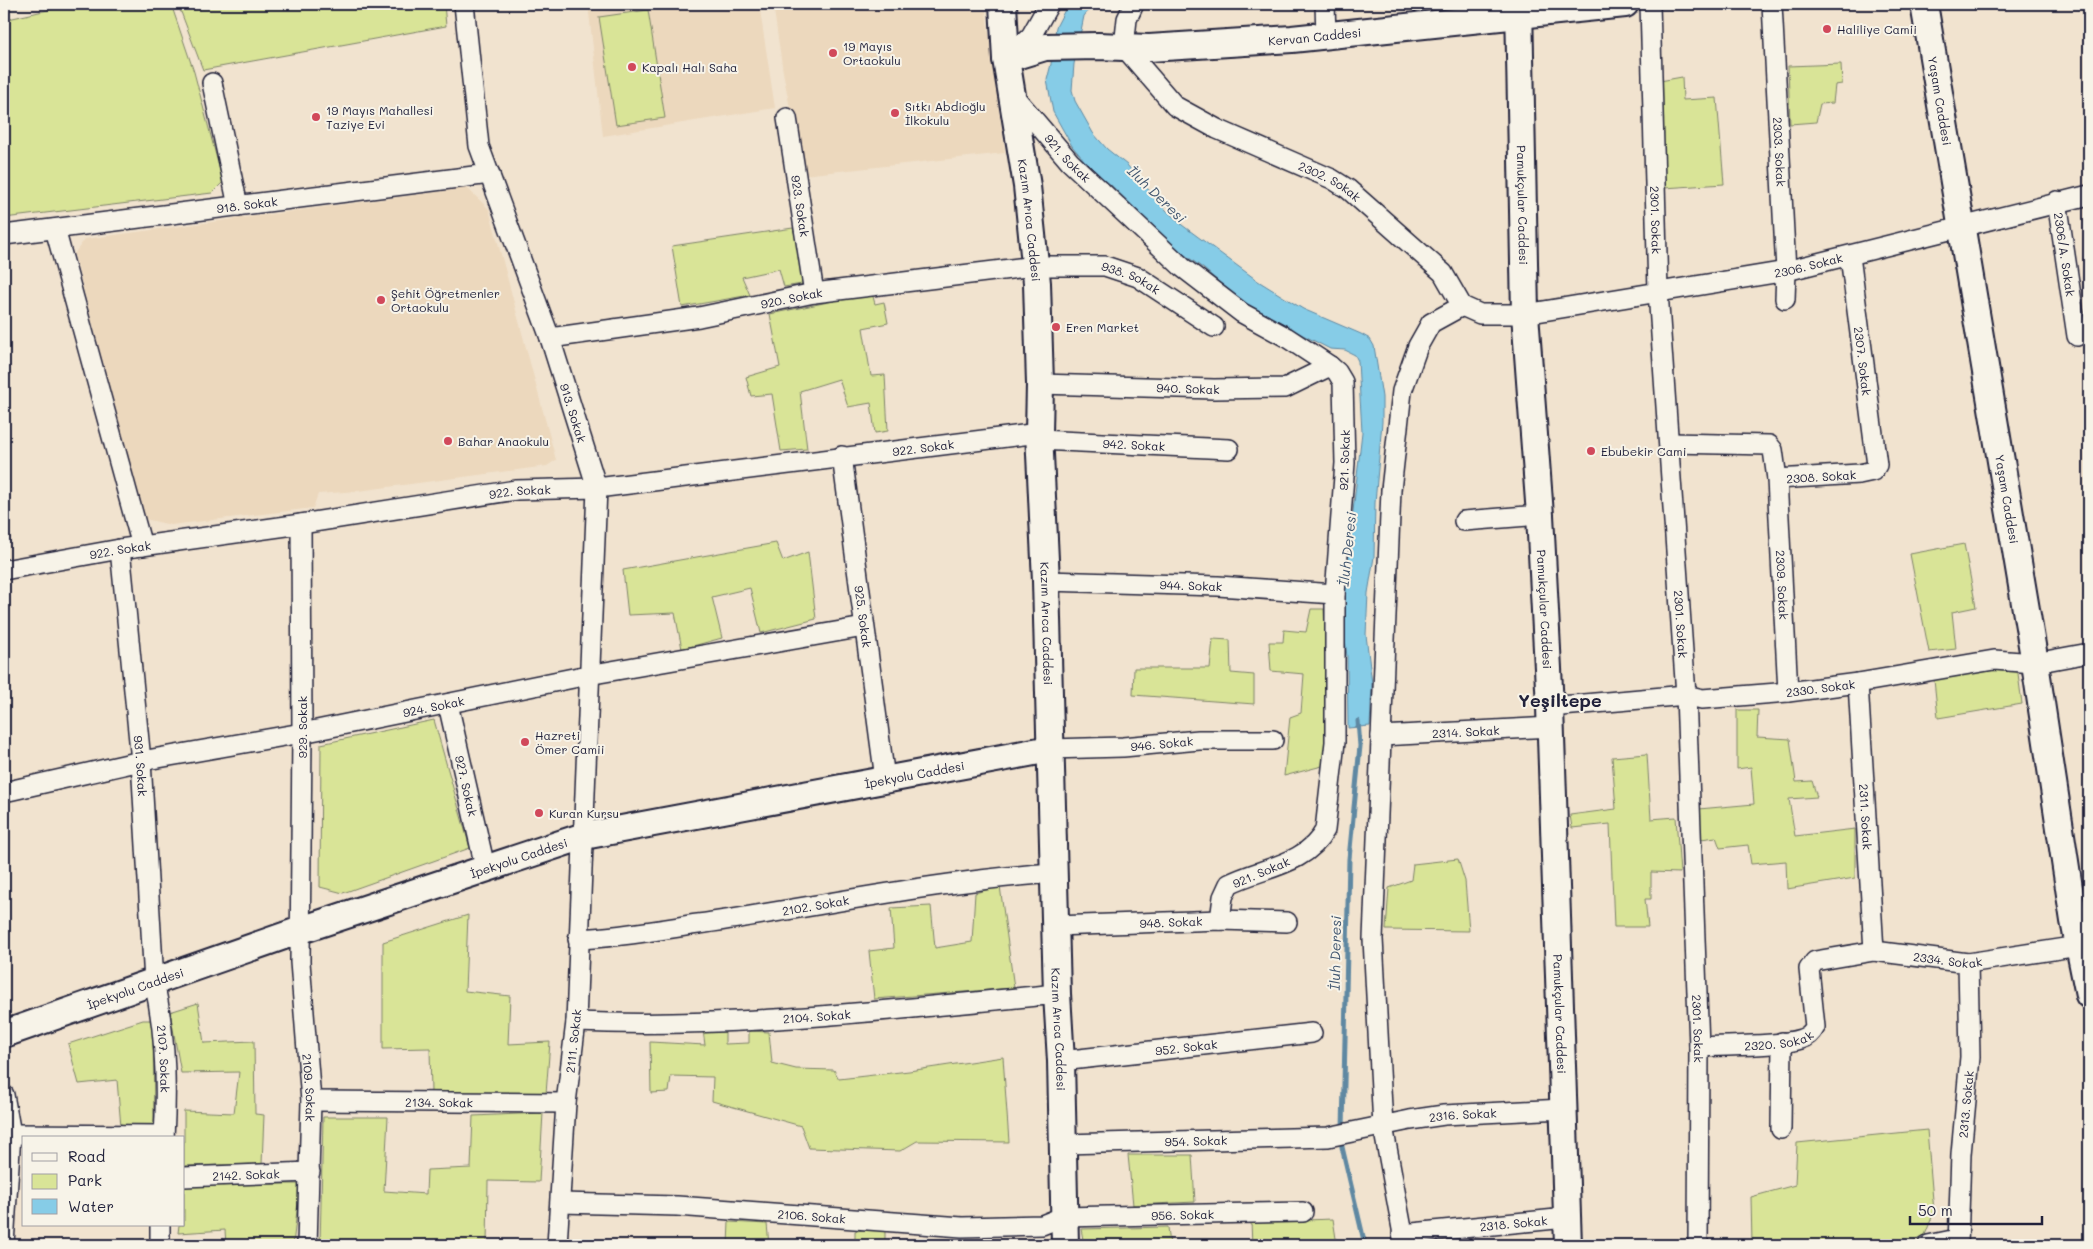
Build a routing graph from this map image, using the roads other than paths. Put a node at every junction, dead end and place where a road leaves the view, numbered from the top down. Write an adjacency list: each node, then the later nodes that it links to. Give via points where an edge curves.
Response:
1 (464, 4): 17 (street, 913. Sokak, via 479,146)
2 (1003, 4): 13 (street, Kazım Arıca Caddesi)
3 (1049, 4): 13 (street, via 1031,36)
4 (1134, 4): 12 (street)
5 (1325, 4): 11 (street)
6 (1625, 4): 10 (street, Kervan Caddesi)
7 (1650, 4): 27 (street, 2301. Sokak)
8 (1772, 4): 26 (street, 2303. Sokak)
9 (1924, 4): 21 (street, Yaşam Caddesi)
10 (1519, 9): 11 (street, Kervan Caddesi); 31 (street, Pamukçular Caddesi)
11 (1326, 36): 12 (street, Kervan Caddesi, via 1159,48)
12 (1111, 46): 13 (street, Kervan Caddesi, via 1046,48); 30 (street, 2302. Sokak, via 1175,106 1348,189 1443,273)
13 (1006, 59): 15 (street, Kazım Arıca Caddesi)
14 (212, 83): 20 (street)
15 (1011, 93): 25 (street, Kazım Arıca Caddesi, via 1027,186); 35 (street, 921. Sokak, via 1070,162 1182,267 1242,313)
16 (787, 118): 28 (street, 923. Sokak)
17 (490, 174): 20 (street, 918. Sokak); 34 (street, 913. Sokak)
18 (2089, 194): 19 (street, 2306. Sokak)
19 (2057, 201): 21 (street, 2306. Sokak); 33 (street, 2306/A. Sokak)
20 (238, 206): 22 (street, 918. Sokak)
21 (1962, 228): 24 (street, 2306. Sokak); 54 (street, Yaşam Caddesi)
22 (55, 229): 23 (street, 918. Sokak); 47 (street)
23 (4, 235)
24 (1850, 256): 26 (street, 2306. Sokak); 41 (street, 2307. Sokak)
25 (1035, 266): 28 (street, 920. Sokak); 32 (street, 938. Sokak, via 1105,266 1138,277); 36 (street, Kazım Arıca Caddesi)
26 (1786, 271): 27 (street, 2306. Sokak); 29 (street, 2303. Sokak)
27 (1658, 292): 31 (street, 2306. Sokak); 38 (street, 2301. Sokak)
28 (814, 293): 34 (street, 920. Sokak, via 699,317)
29 (1785, 299)
30 (1462, 306): 31 (street, via 1480,314); 62 (street, via 1431,323 1418,346 1402,391 1392,490)
31 (1525, 314): 44 (street, Pamukçular Caddesi)
32 (1214, 327)
33 (2077, 336)
34 (550, 338): 43 (street, 913. Sokak)
35 (1330, 366): 36 (street, 940. Sokak, via 1285,388); 51 (street, 921. Sokak, via 1343,382 1345,418 1345,464)
36 (1040, 384): 37 (street, Kazım Arıca Caddesi)
37 (1039, 437): 39 (street, 942. Sokak); 40 (street, 922. Sokak); 50 (street, Kazım Arıca Caddesi)
38 (1670, 444): 42 (street, 2308. Sokak, via 1769,444); 58 (street, 2301. Sokak)
39 (1229, 449)
40 (842, 456): 43 (street, 922. Sokak); 52 (street, 925. Sokak)
41 (1877, 465): 42 (street, 2308. Sokak, via 1873,471 1859,474)
42 (1778, 479): 57 (street, 2309. Sokak)
43 (597, 488): 46 (street, 922. Sokak, via 516,490); 55 (street, 913. Sokak)
44 (1540, 515): 45 (street); 60 (street, Pamukçular Caddesi)
45 (1464, 521)
46 (301, 524): 47 (street, 922. Sokak); 61 (street, 929. Sokak)
47 (142, 546): 48 (street, 922. Sokak)
48 (120, 549): 49 (street, 922. Sokak); 65 (street, 931. Sokak)
49 (4, 570)
50 (1046, 581): 51 (street, 944. Sokak, via 1218,586); 64 (street, Kazım Arıca Caddesi)
51 (1335, 594): 71 (street, 921. Sokak, via 1336,742 1326,830 1320,840 1291,860 1229,884 1223,896)
52 (864, 626): 55 (street, 924. Sokak); 66 (street, 925. Sokak)
53 (2089, 653): 54 (street, 2330. Sokak)
54 (2035, 663): 56 (street, 2330. Sokak, via 1994,660); 74 (street, Yaşam Caddesi)
55 (588, 675): 59 (street, 924. Sokak); 68 (street, 913. Sokak)
56 (1858, 683): 57 (street, 2330. Sokak); 77 (street, 2311. Sokak)
57 (1788, 692): 58 (street, 2330. Sokak, via 1702,699)
58 (1686, 695): 60 (street, 2330. Sokak); 87 (street, 2301. Sokak)
59 (448, 704): 61 (street, 924. Sokak); 69 (street, 927. Sokak)
60 (1550, 717): 62 (street, 2314. Sokak); 92 (street, Pamukçular Caddesi)
61 (302, 733): 65 (street, 924. Sokak); 75 (street, 929. Sokak)
62 (1381, 736): 93 (street, via 1373,939)
63 (1273, 740): 64 (street, 946. Sokak, via 1199,740)
64 (1050, 749): 66 (street, İpekyolu Caddesi); 70 (street, Kazım Arıca Caddesi)
65 (141, 761): 67 (street, 924. Sokak); 80 (street, 931. Sokak)
66 (885, 779): 68 (street, İpekyolu Caddesi)
67 (4, 792)
68 (584, 836): 69 (street, İpekyolu Caddesi); 76 (street, 2111. Sokak)
69 (485, 867): 75 (street, İpekyolu Caddesi)
70 (1054, 873): 73 (street, Kazım Arıca Caddesi); 76 (street, 2102. Sokak, via 995,877 717,922 604,938)
71 (1220, 920): 72 (street, 948. Sokak); 73 (street, 948. Sokak)
72 (1287, 922)
73 (1056, 926): 81 (street, Kazım Arıca Caddesi)
74 (2081, 929): 79 (street, 2334. Sokak); 82 (street, Yaşam Caddesi)
75 (301, 930): 80 (street, İpekyolu Caddesi); 90 (street, 2109. Sokak, via 300,962)
76 (578, 938): 83 (street, 2111. Sokak)
77 (1874, 951): 78 (street, 2334. Sokak); 79 (street, 2334. Sokak)
78 (1815, 961): 86 (street, 2320. Sokak, via 1809,968 1815,1026 1811,1034 1802,1039)
79 (1968, 963): 107 (street, 2313. Sokak, via 1970,1057 1961,1154)
80 (154, 982): 85 (street, İpekyolu Caddesi); 97 (street, 2107. Sokak, via 160,1008 165,1074)
81 (1057, 994): 83 (street, 2104. Sokak, via 769,1018 642,1025); 88 (street, Kazım Arıca Caddesi)
82 (2089, 995)
83 (576, 1022): 91 (street, 2111. Sokak)
84 (1312, 1033): 88 (street, 952. Sokak)
85 (4, 1034)
86 (1782, 1042): 87 (street, 2320. Sokak); 94 (street)
87 (1699, 1047): 114 (street, 2301. Sokak)
88 (1062, 1061): 98 (street, Kazım Arıca Caddesi)
89 (4, 1095): 96 (street)
90 (311, 1101): 91 (street, 2134. Sokak); 99 (street, 2109. Sokak)
91 (566, 1103): 101 (street, 2111. Sokak)
92 (1563, 1109): 93 (street, 2316. Sokak, via 1444,1115); 104 (street, Pamukçular Caddesi)
93 (1383, 1126): 95 (street, 2316. Sokak); 106 (street)
94 (1781, 1129)
95 (1363, 1130): 98 (street, 954. Sokak, via 1328,1137)
96 (11, 1134): 97 (street); 108 (street)
97 (164, 1136)
98 (1064, 1144): 103 (street, Kazım Arıca Caddesi)
99 (310, 1172): 100 (street, 2142. Sokak); 110 (street, 2109. Sokak)
100 (185, 1178)
101 (561, 1203): 103 (street, 2106. Sokak, via 677,1206 962,1227 1042,1225); 111 (street, 2111. Sokak)
102 (1303, 1212): 103 (street, 956. Sokak)
103 (1062, 1217): 112 (street, Kazım Arıca Caddesi)
104 (1566, 1218): 106 (street, 2318. Sokak); 113 (street, Pamukçular Caddesi)
105 (160, 1226): 109 (street)
106 (1404, 1240)
107 (1958, 1242): 115 (street)
108 (4, 1244)
109 (160, 1245)
110 (307, 1245)
111 (557, 1245)
112 (1065, 1245)
113 (1568, 1245)
114 (1698, 1245)
115 (1928, 1245)

